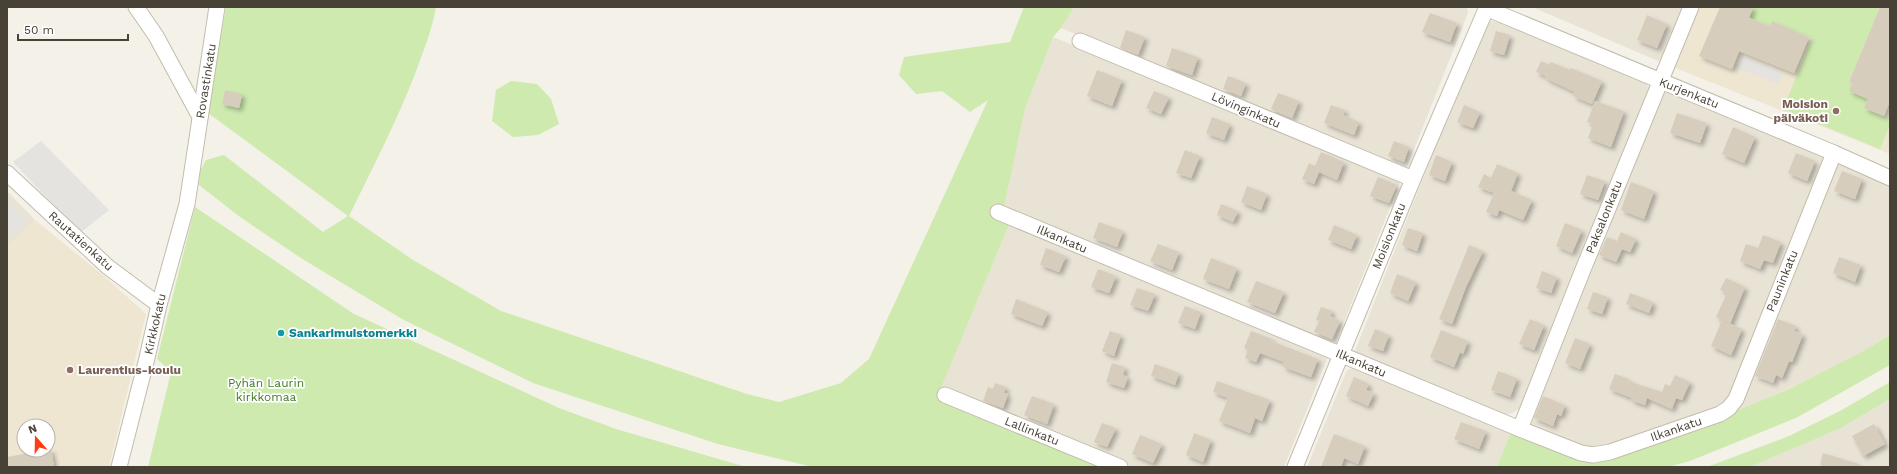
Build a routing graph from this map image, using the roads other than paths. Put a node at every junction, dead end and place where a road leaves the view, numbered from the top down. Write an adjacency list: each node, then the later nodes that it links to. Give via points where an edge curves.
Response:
1 (136, 7): 7 (street, via 156,36)
2 (217, 7): 7 (street, Rovastinkatu)
3 (1488, 7): 6 (street, Kurjenkatu); 11 (street, Moisionkatu)
4 (1691, 7): 6 (street, Paksalonkatu)
5 (1080, 41): 11 (street, Lövinginkatu)
6 (1660, 81): 8 (street, Kurjenkatu); 18 (street, Paksalonkatu)
7 (200, 117): 12 (street, Rovastinkatu)
8 (1834, 153): 10 (street, Kurjenkatu); 17 (street, Pauninkatu, via 1736,399)
9 (7, 173): 14 (street, Rautatienkatu, via 108,267)
10 (1890, 178)
11 (1413, 179): 15 (street, Moisionkatu)
12 (187, 204): 14 (street, Kirkkokatu)
13 (998, 212): 15 (street, Ilkankatu)
14 (159, 305): 19 (street, Kirkkokatu)
15 (1341, 355): 18 (street, Ilkankatu); 21 (street, Moisionkatu)
16 (945, 395): 20 (street, Lallinkatu)
17 (1729, 408): 18 (street, Ilkankatu, via 1720,414 1610,452 1593,455 1581,453)
18 (1520, 429)
19 (119, 467)
20 (1120, 467)
21 (1295, 467)

